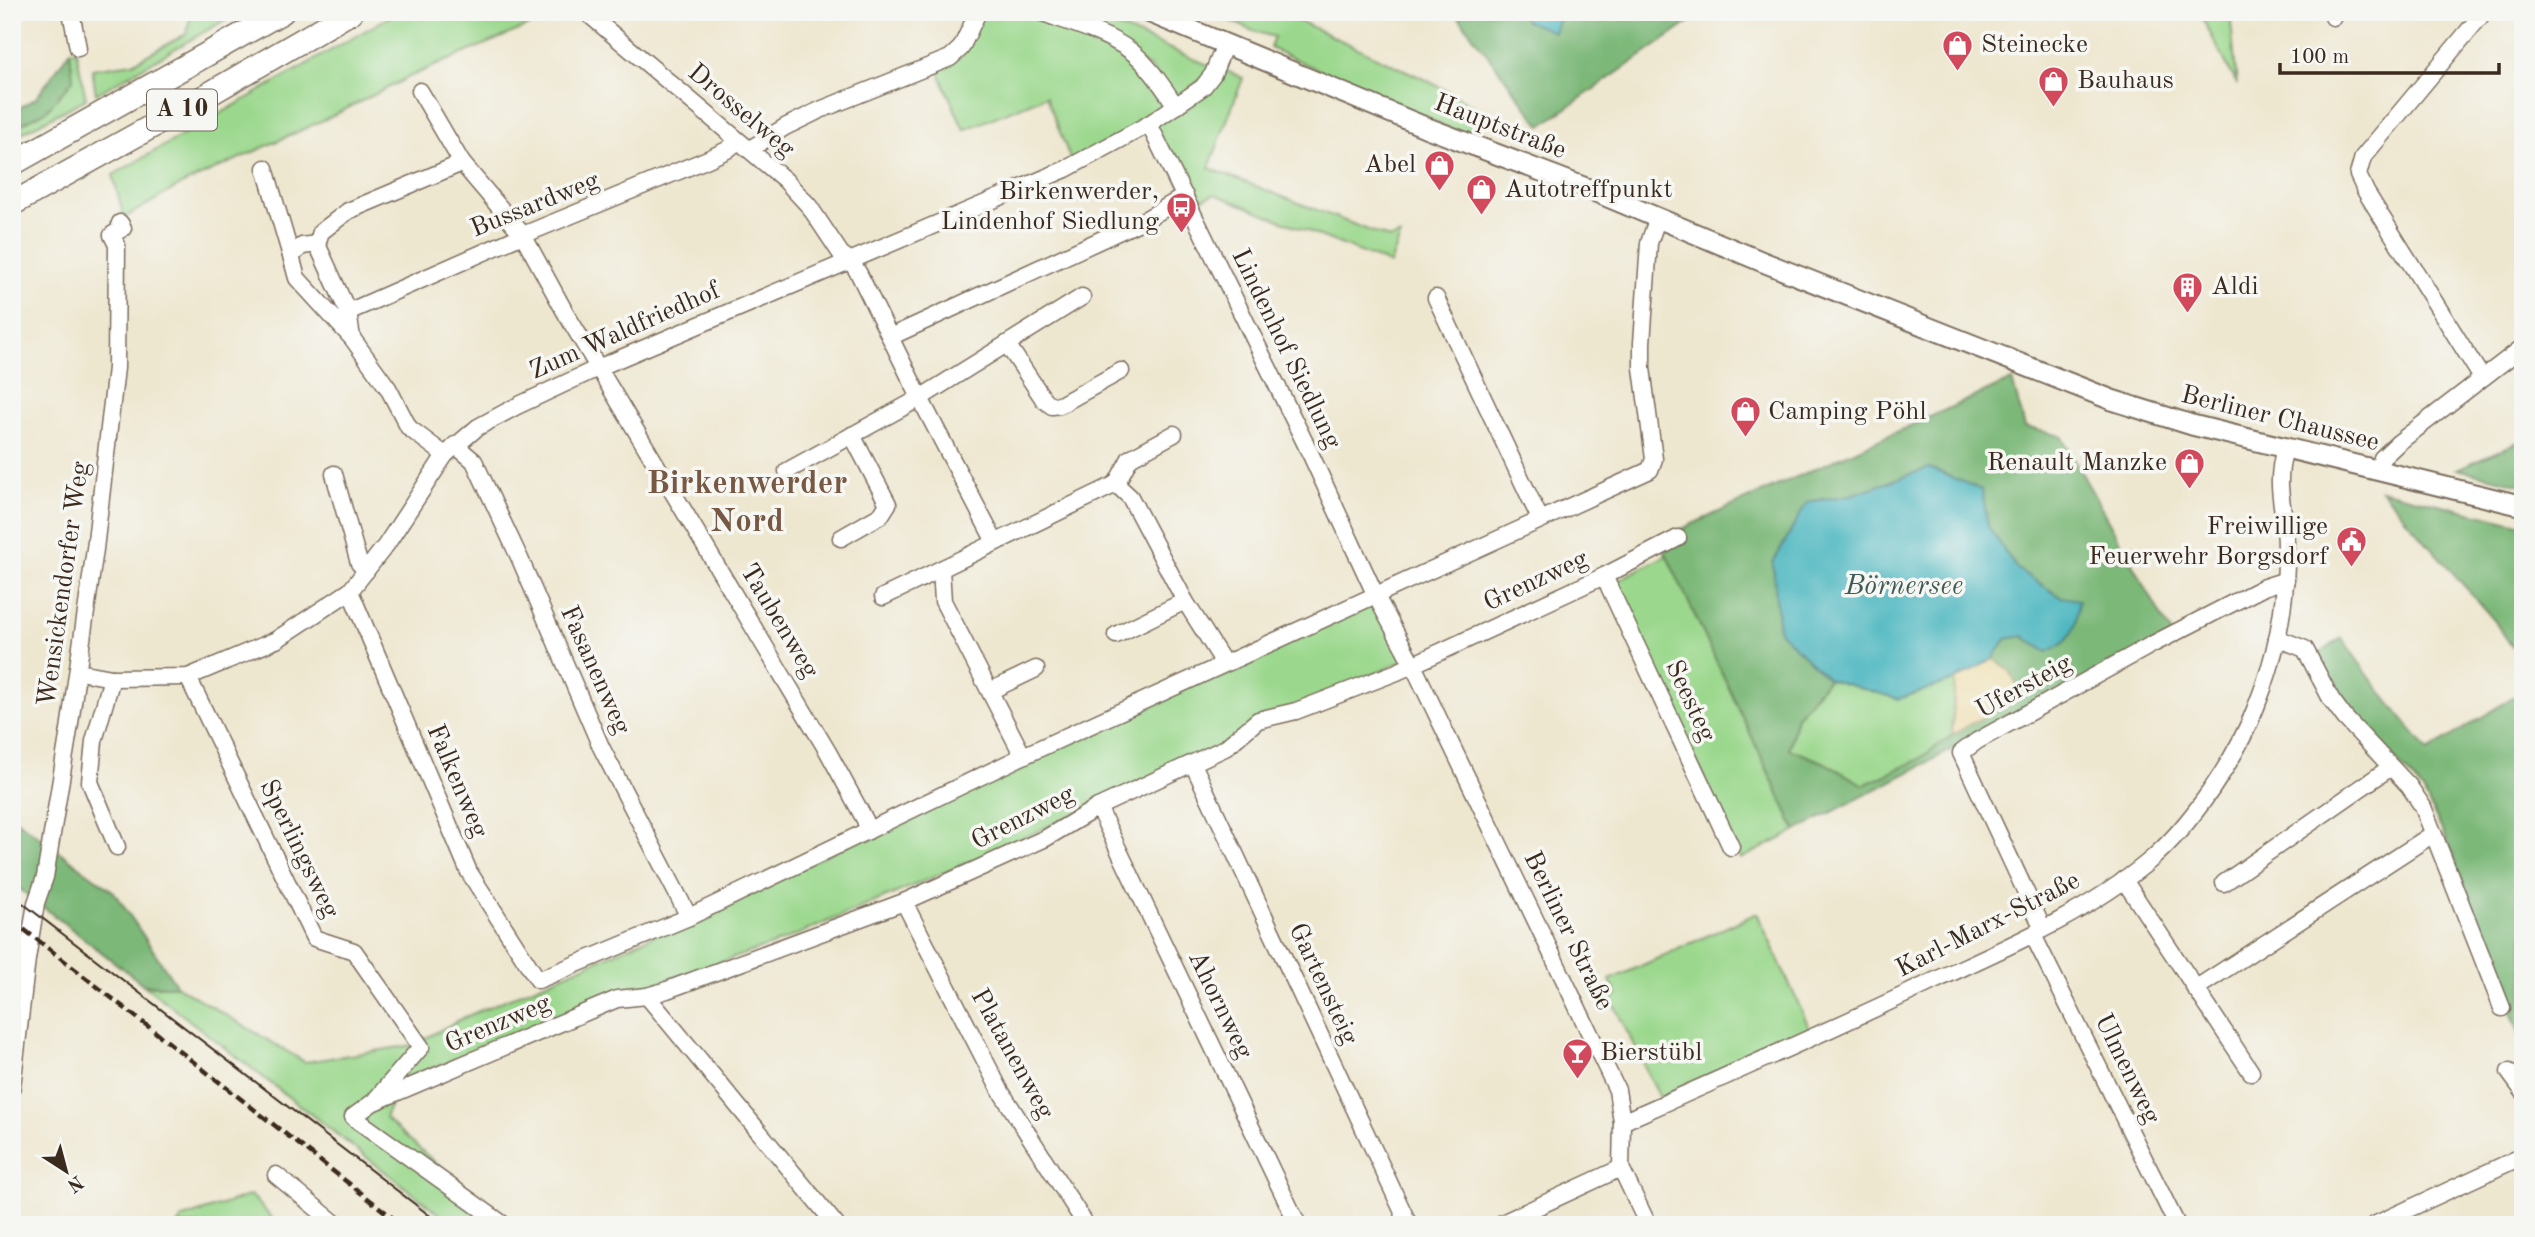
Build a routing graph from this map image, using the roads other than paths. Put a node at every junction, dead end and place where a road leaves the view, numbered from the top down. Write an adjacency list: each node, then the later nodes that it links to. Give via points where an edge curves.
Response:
1 (71, 12): 10 (street)
2 (282, 12): 16 (highway, A 10)
3 (351, 12): 19 (highway, A 10)
4 (586, 12): 14 (street, Drosselweg)
5 (978, 12): 14 (street, Bussardweg, via 964,43 950,58)
6 (1040, 12): 12 (street, via 1132,52)
7 (1148, 12): 9 (main road, Hauptstraße)
8 (2484, 12): 36 (street, via 2363,157 2358,175)
9 (1225, 44): 12 (street, Zum Waldfriedhof, via 1209,80); 20 (main road, Hauptstraße)
10 (78, 48)
11 (419, 92): 15 (street, Taubenweg)
12 (1176, 106): 13 (street, Zum Waldfriedhof)
13 (1149, 124): 18 (street, Lindenhof Siedlung); 25 (street, Zum Waldfriedhof, via 1066,169)
14 (744, 145): 22 (street, Bussardweg); 25 (street, Drosselweg, via 800,195 841,254)
15 (461, 163): 22 (street, Taubenweg); 23 (street, via 348,211 321,232)
16 (12, 164)
17 (265, 167): 24 (street, Fasanenweg)
18 (1185, 196): 29 (street, via 1148,218); 56 (street, Lindenhof Siedlung)
19 (12, 204)
20 (1658, 217): 34 (main road, Hauptstraße); 47 (street, via 1649,243 1642,344 1654,459 1650,470)
21 (120, 223): 64 (street, Wensickendorfer Weg, via 122,228 112,235 117,245 116,368)
22 (523, 235): 28 (street, Bussardweg); 33 (street, Taubenweg)
23 (317, 244): 24 (street, via 302,246); 28 (street, Fasanenweg)
24 (291, 256): 30 (street, Fasanenweg, via 296,278)
25 (851, 261): 29 (street, Drosselweg); 33 (street, Zum Waldfriedhof)
26 (1082, 297): 31 (street)
27 (1436, 298): 47 (street)
28 (348, 312): 30 (street, Fasanenweg)
29 (890, 337): 37 (street, Drosselweg)
30 (352, 338): 41 (street, Fasanenweg, via 388,388 409,428)
31 (1007, 344): 35 (street, via 1052,406); 37 (street)
32 (2523, 347): 36 (street)
33 (600, 367): 41 (street, Zum Waldfriedhof, via 517,405); 72 (street, Taubenweg, via 815,730)
34 (2029, 368): 40 (main road, Berliner Chaussee, via 2124,404)
35 (1121, 371)
36 (2482, 379): 43 (street, via 2398,443 2382,458)
37 (920, 398): 39 (street); 50 (street, Drosselweg)
38 (1174, 434): 45 (street, via 1130,458)
39 (852, 435): 42 (street); 48 (street, via 888,504 881,514)
40 (2285, 448): 43 (main road, Berliner Chaussee); 54 (street, Karl-Marx-Straße, via 2278,479)
41 (450, 450): 52 (street, Zum Waldfriedhof); 79 (street, Fasanenweg, via 474,461 601,747)
42 (788, 471)
43 (2378, 471): 46 (main road, Berliner Chaussee)
44 (334, 474): 52 (street, via 359,563)
45 (1116, 484): 50 (street); 58 (street, via 1130,497)
46 (2523, 506)
47 (1540, 519): 56 (street)
48 (841, 538)
49 (1678, 538): 53 (street, Grenzweg)
50 (995, 542): 51 (street)
51 (941, 569): 57 (street); 67 (street, via 943,601)
52 (366, 571): 55 (street, Zum Waldfriedhof)
53 (1604, 576): 62 (street, Grenzweg); 75 (street, Seesteg)
54 (2286, 580): 60 (street, Karl-Marx-Straße); 80 (street, Ufersteig, via 2151,645 1961,753)
55 (350, 591): 65 (street, Zum Waldfriedhof, via 276,640); 81 (street, Falkenweg, via 469,872)
56 (1376, 596): 61 (street, Grenzweg); 62 (street, Lindenhof Siedlung)
57 (883, 597)
58 (1185, 601): 59 (street); 61 (street)
59 (1116, 635)
60 (2277, 638): 70 (street, via 2305,649 2331,699); 76 (street, Karl-Marx-Straße, via 2256,707 2210,791 2150,860)
61 (1224, 663): 68 (street, Grenzweg)
62 (1413, 665): 69 (street, Grenzweg, via 1330,699 1258,720 1225,748); 91 (street, Berliner Straße, via 1617,1090)
63 (1036, 669): 67 (street)
64 (79, 672): 66 (street, Zum Waldfriedhof); 88 (street, Wensickendorfer Weg, via 34,914)
65 (188, 677): 66 (street, Zum Waldfriedhof); 85 (street, Sperlingsweg, via 314,938 354,951)
66 (112, 678): 74 (street, via 94,741 90,782)
67 (990, 691): 68 (street)
68 (1023, 756): 72 (street, Grenzweg)
69 (1193, 764): 71 (street, Grenzweg); 100 (street, Gartensteig)
70 (2391, 766): 73 (street, via 2423,807); 77 (street)
71 (1098, 807): 78 (street, Grenzweg, via 1046,838); 99 (street, Ahornweg)
72 (868, 831): 79 (street, Grenzweg)
73 (2433, 834): 82 (street); 84 (street)
74 (117, 847)
75 (1731, 847)
76 (2124, 880): 80 (street, Karl-Marx-Straße); 82 (street)
77 (2224, 883)
78 (904, 902): 83 (street, Grenzweg); 98 (street, Platanenweg, via 1000,1090)
79 (689, 917): 81 (street, Grenzweg)
80 (2038, 932): 91 (street, Karl-Marx-Straße, via 1815,1038); 103 (street, Ulmenweg)
81 (538, 980)
82 (2195, 989): 86 (street)
83 (647, 996): 90 (street, Grenzweg, via 617,999); 97 (street)
84 (2502, 1008)
85 (421, 1047): 90 (street, Grenzweg)
86 (2251, 1072)
87 (2509, 1072): 89 (street)
88 (12, 1087)
89 (2523, 1091)
90 (372, 1103): 96 (street, Grenzweg, via 353,1117)
91 (1622, 1122): 93 (street, Berliner Straße)
92 (2523, 1156): 104 (street)
93 (1621, 1168): 101 (street); 102 (street, Berliner Straße)
94 (276, 1175): 95 (street)
95 (337, 1225)
96 (504, 1225)
97 (836, 1225)
98 (1086, 1225)
99 (1298, 1225)
100 (1409, 1225)
101 (1498, 1225)
102 (1648, 1225)
103 (2177, 1225)
104 (2374, 1225)

